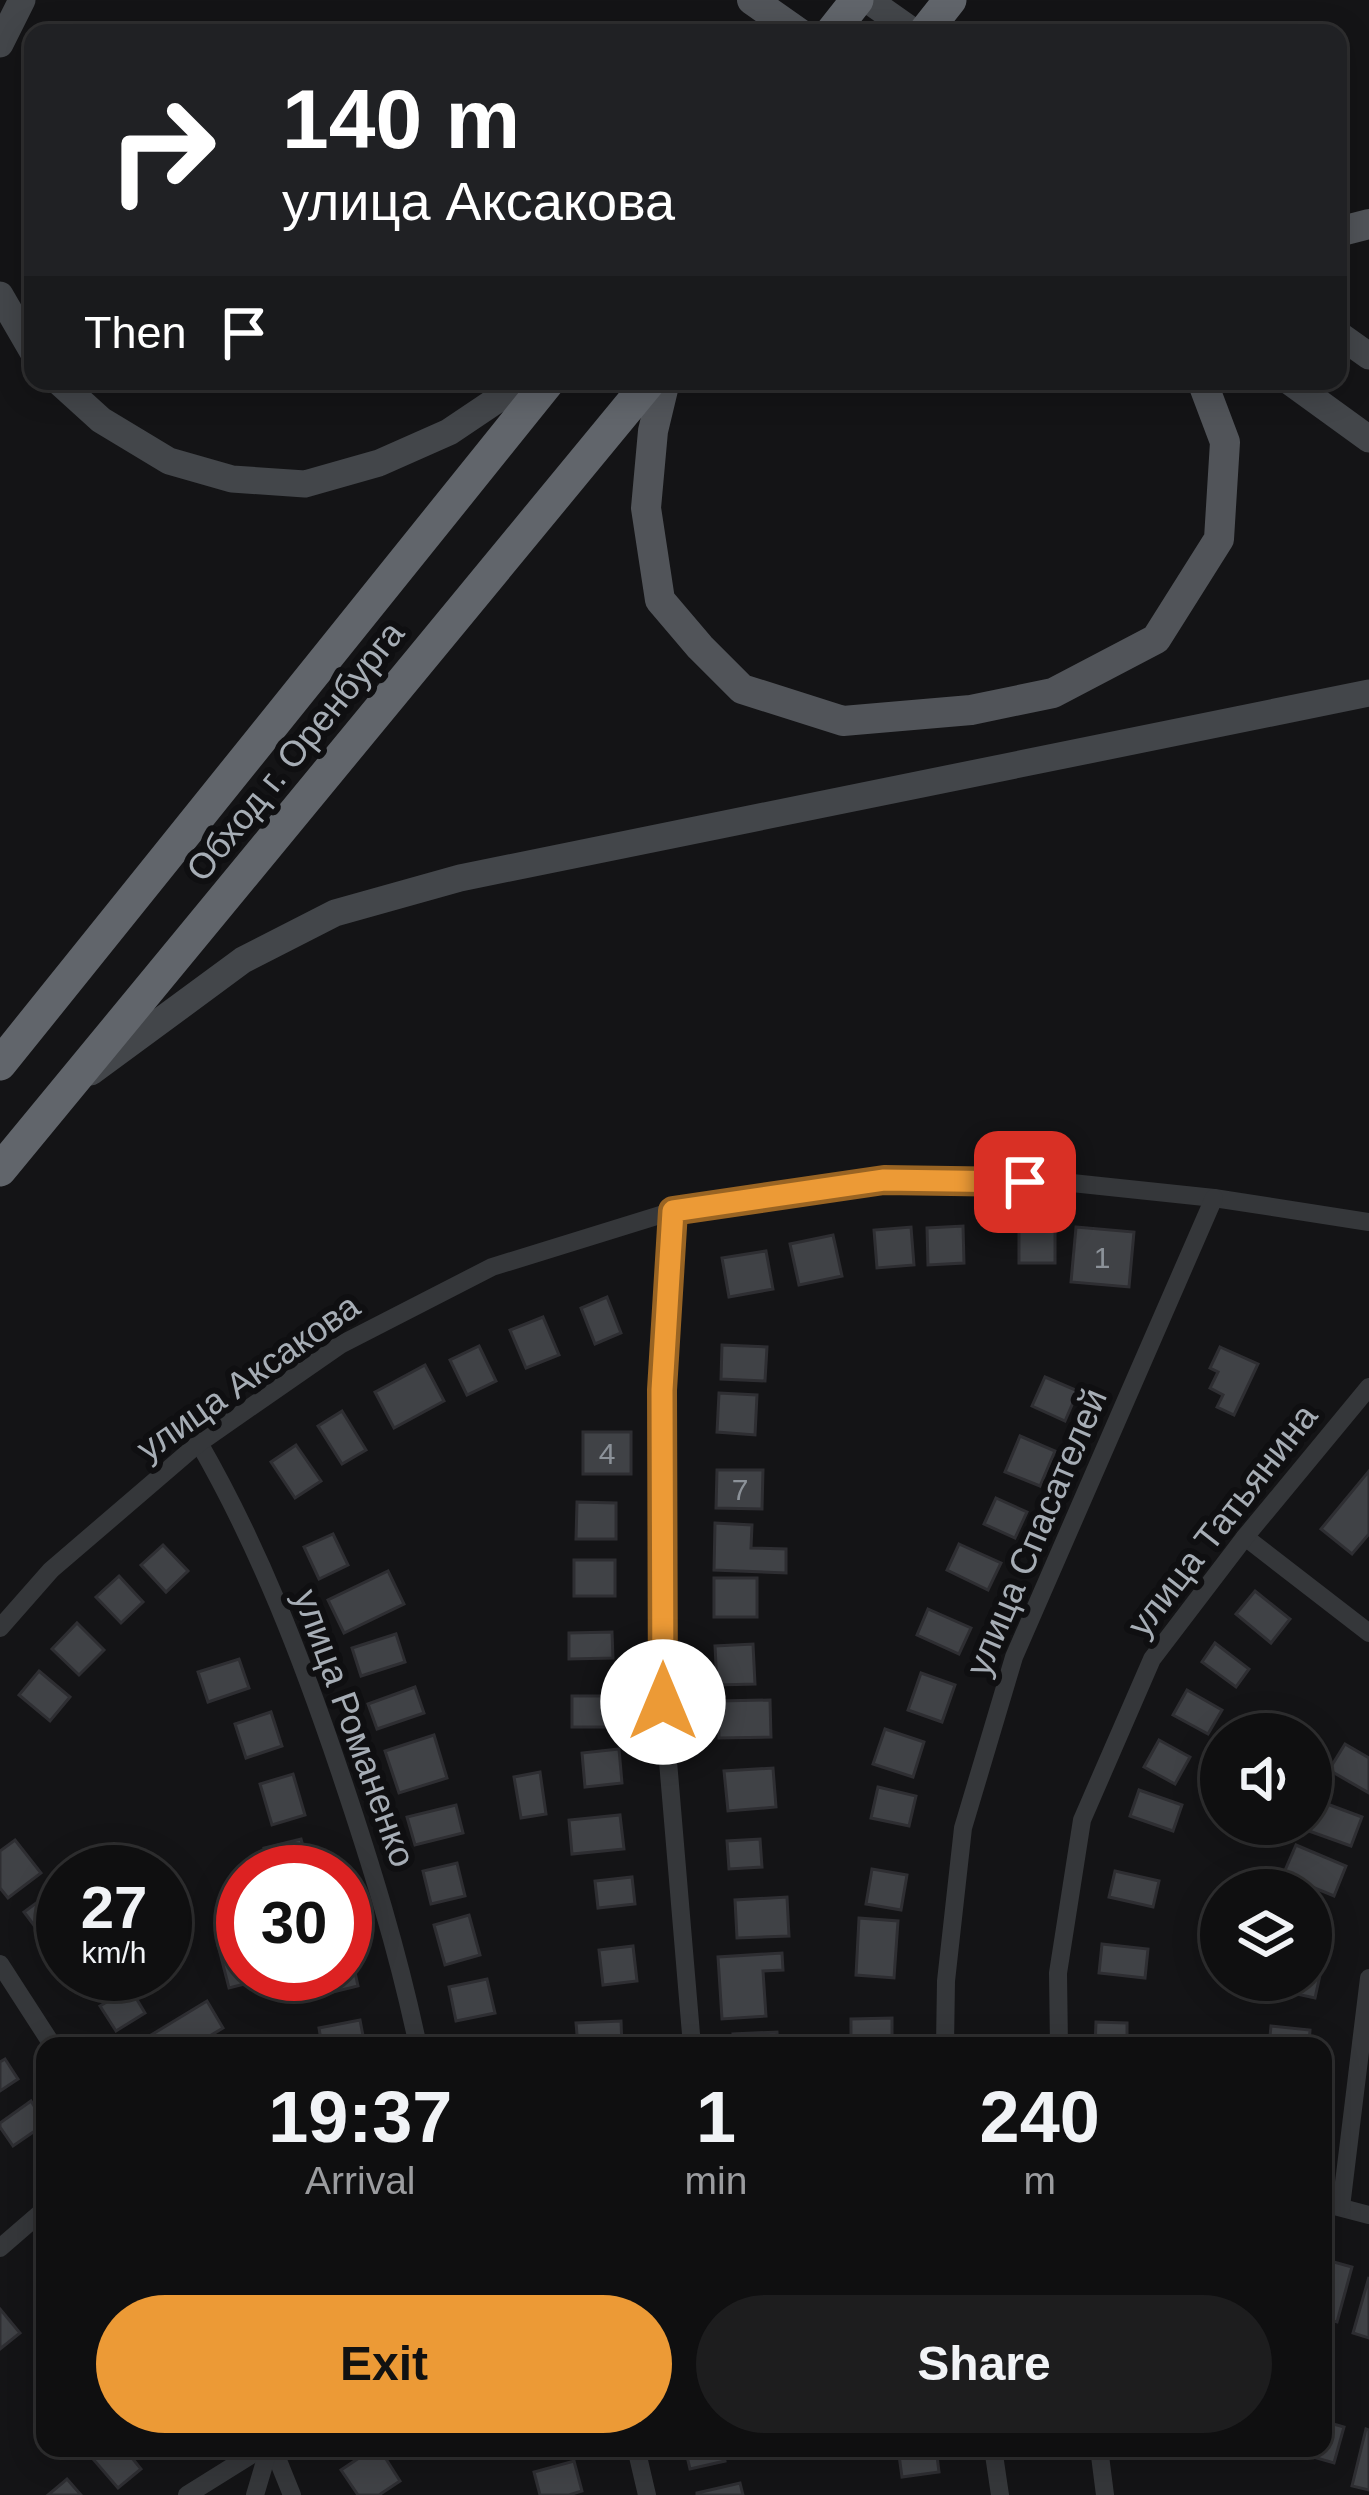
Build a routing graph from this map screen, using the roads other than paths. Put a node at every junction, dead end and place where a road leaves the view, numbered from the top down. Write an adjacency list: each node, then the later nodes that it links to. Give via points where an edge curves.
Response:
1 (22, 0): 10 (main road)
2 (752, 0): 6 (main road)
3 (857, 0): 7 (highway)
4 (868, 0): 8 (main road)
5 (950, 0): 9 (highway)
6 (787, 24)
7 (838, 24)
8 (902, 24)
9 (931, 24)
10 (0, 44)
11 (0, 296): 12 (main road)
12 (24, 337)
13 (68, 390): 14 (main road, via 169,461 232,479 304,484 379,464 449,432)
14 (512, 390)
15 (542, 390): 22 (highway, Обход г. Оренбурга)
16 (643, 390): 23 (highway, Обход г. Оренбурга)
17 (663, 390): 18 (main road, via 646,508 660,600 742,689 843,721 971,710 1053,693 1156,639 1219,539 1225,442)
18 (1205, 390)
19 (1301, 390): 20 (main road)
20 (1369, 439)
21 (1369, 693): 23 (main road, via 460,878 335,913 243,960)
22 (0, 1064)
23 (63, 1093): 24 (highway, Обход г. Оренбурга)
24 (0, 1170)
25 (1214, 1198): 26 (street, улица Аксакова, via 1072,1183 884,1180); 27 (street, улица Аксакова); 38 (street, улица Спасателей, via 1014,1657 963,1828)
26 (673, 1211): 29 (street, улица Аксакова, via 492,1267 340,1346); 37 (street, via 662,1390 663,1702)
27 (1369, 1222)
28 (1369, 1387): 30 (street, улица Татьянина)
29 (200, 1443): 31 (street, улица Аксакова, via 51,1570); 36 (street, улица Романенко, via 310,1682 400,1959)
30 (1245, 1537): 32 (street); 39 (street, улица Татьянина, via 1152,1659 1082,1820 1058,1973)
31 (0, 1628)
32 (1369, 1633)
33 (0, 1964): 35 (street)
34 (1369, 1978): 40 (street)
35 (47, 2037)
36 (416, 2037)
37 (691, 2037)
38 (945, 2037)
39 (1059, 2037)
40 (1332, 2205): 41 (street)
41 (1369, 2215)
42 (36, 2218): 43 (street)
43 (0, 2248)
44 (253, 2457): 50 (street)
45 (266, 2457): 51 (street)
46 (273, 2457): 52 (street)
47 (638, 2457): 53 (street)
48 (994, 2457): 54 (street)
49 (1100, 2457): 55 (street)
50 (188, 2495)
51 (255, 2495)
52 (292, 2495)
53 (647, 2495)
54 (1000, 2495)
55 (1105, 2495)

